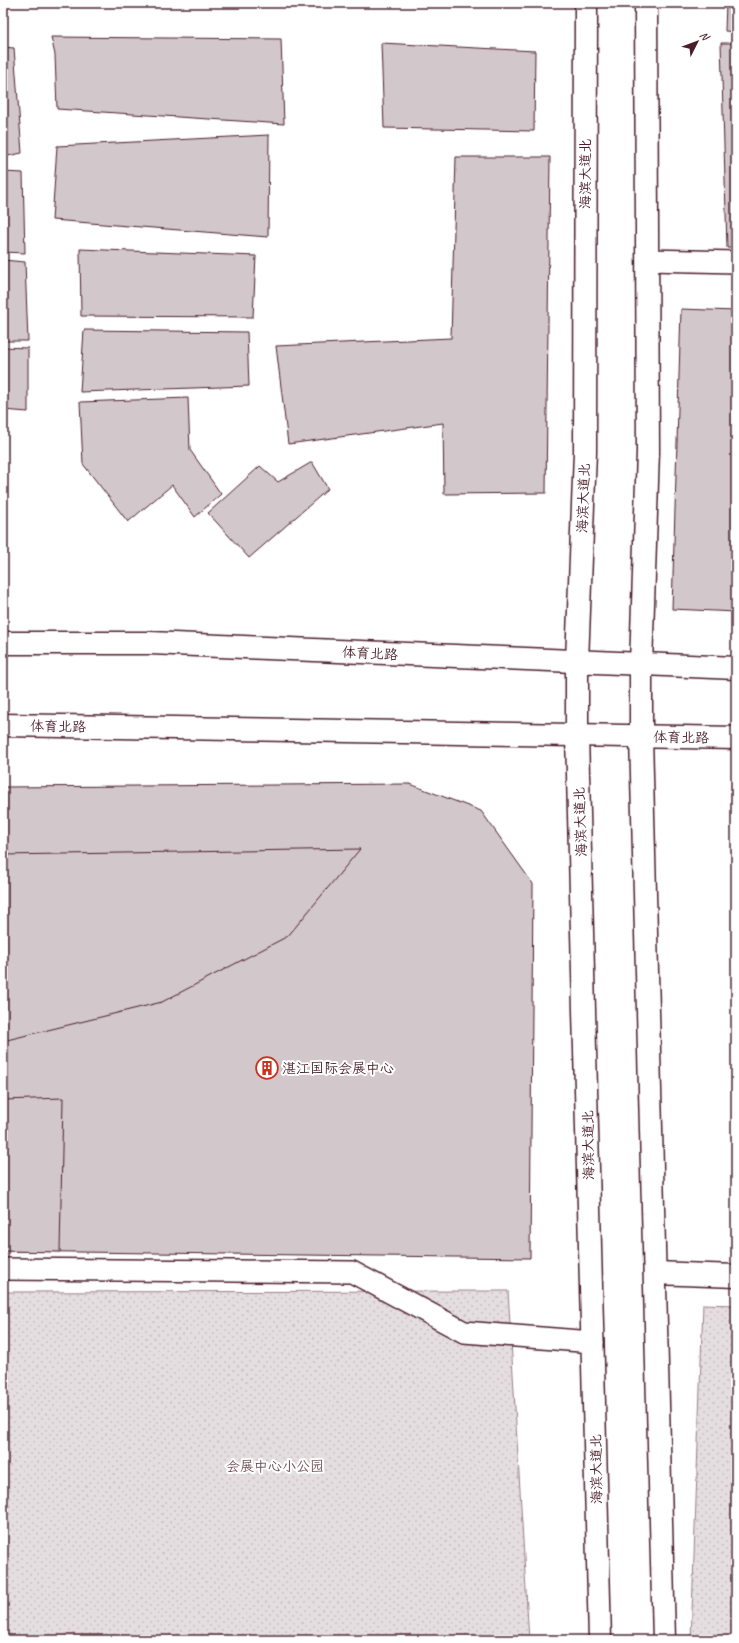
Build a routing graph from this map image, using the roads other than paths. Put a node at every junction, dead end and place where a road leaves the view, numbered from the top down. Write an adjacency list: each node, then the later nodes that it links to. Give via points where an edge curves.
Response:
1 (586, 3): 6 (main road, 海滨大道北, via 585,452)
2 (646, 3): 3 (main road)
3 (648, 260): 4 (street); 7 (main road, via 648,451)
4 (736, 262)
5 (3, 643): 6 (main road, 体育北路, via 150,643)
6 (577, 662): 7 (main road, 体育北路); 10 (main road, 海滨大道北)
7 (641, 665): 8 (main road, 体育北路); 11 (main road)
8 (736, 668)
9 (3, 725): 10 (main road, 体育北路)
10 (577, 735): 11 (main road, 体育北路); 16 (main road, 海滨大道北)
11 (641, 736): 12 (main road, 体育北路); 14 (main road)
12 (736, 738)
13 (3, 1269): 16 (street, via 352,1272 464,1332)
14 (655, 1273): 15 (main road); 18 (main road)
15 (736, 1276)
16 (593, 1342): 17 (main road, 海滨大道北)
17 (600, 1640)
18 (664, 1640)

